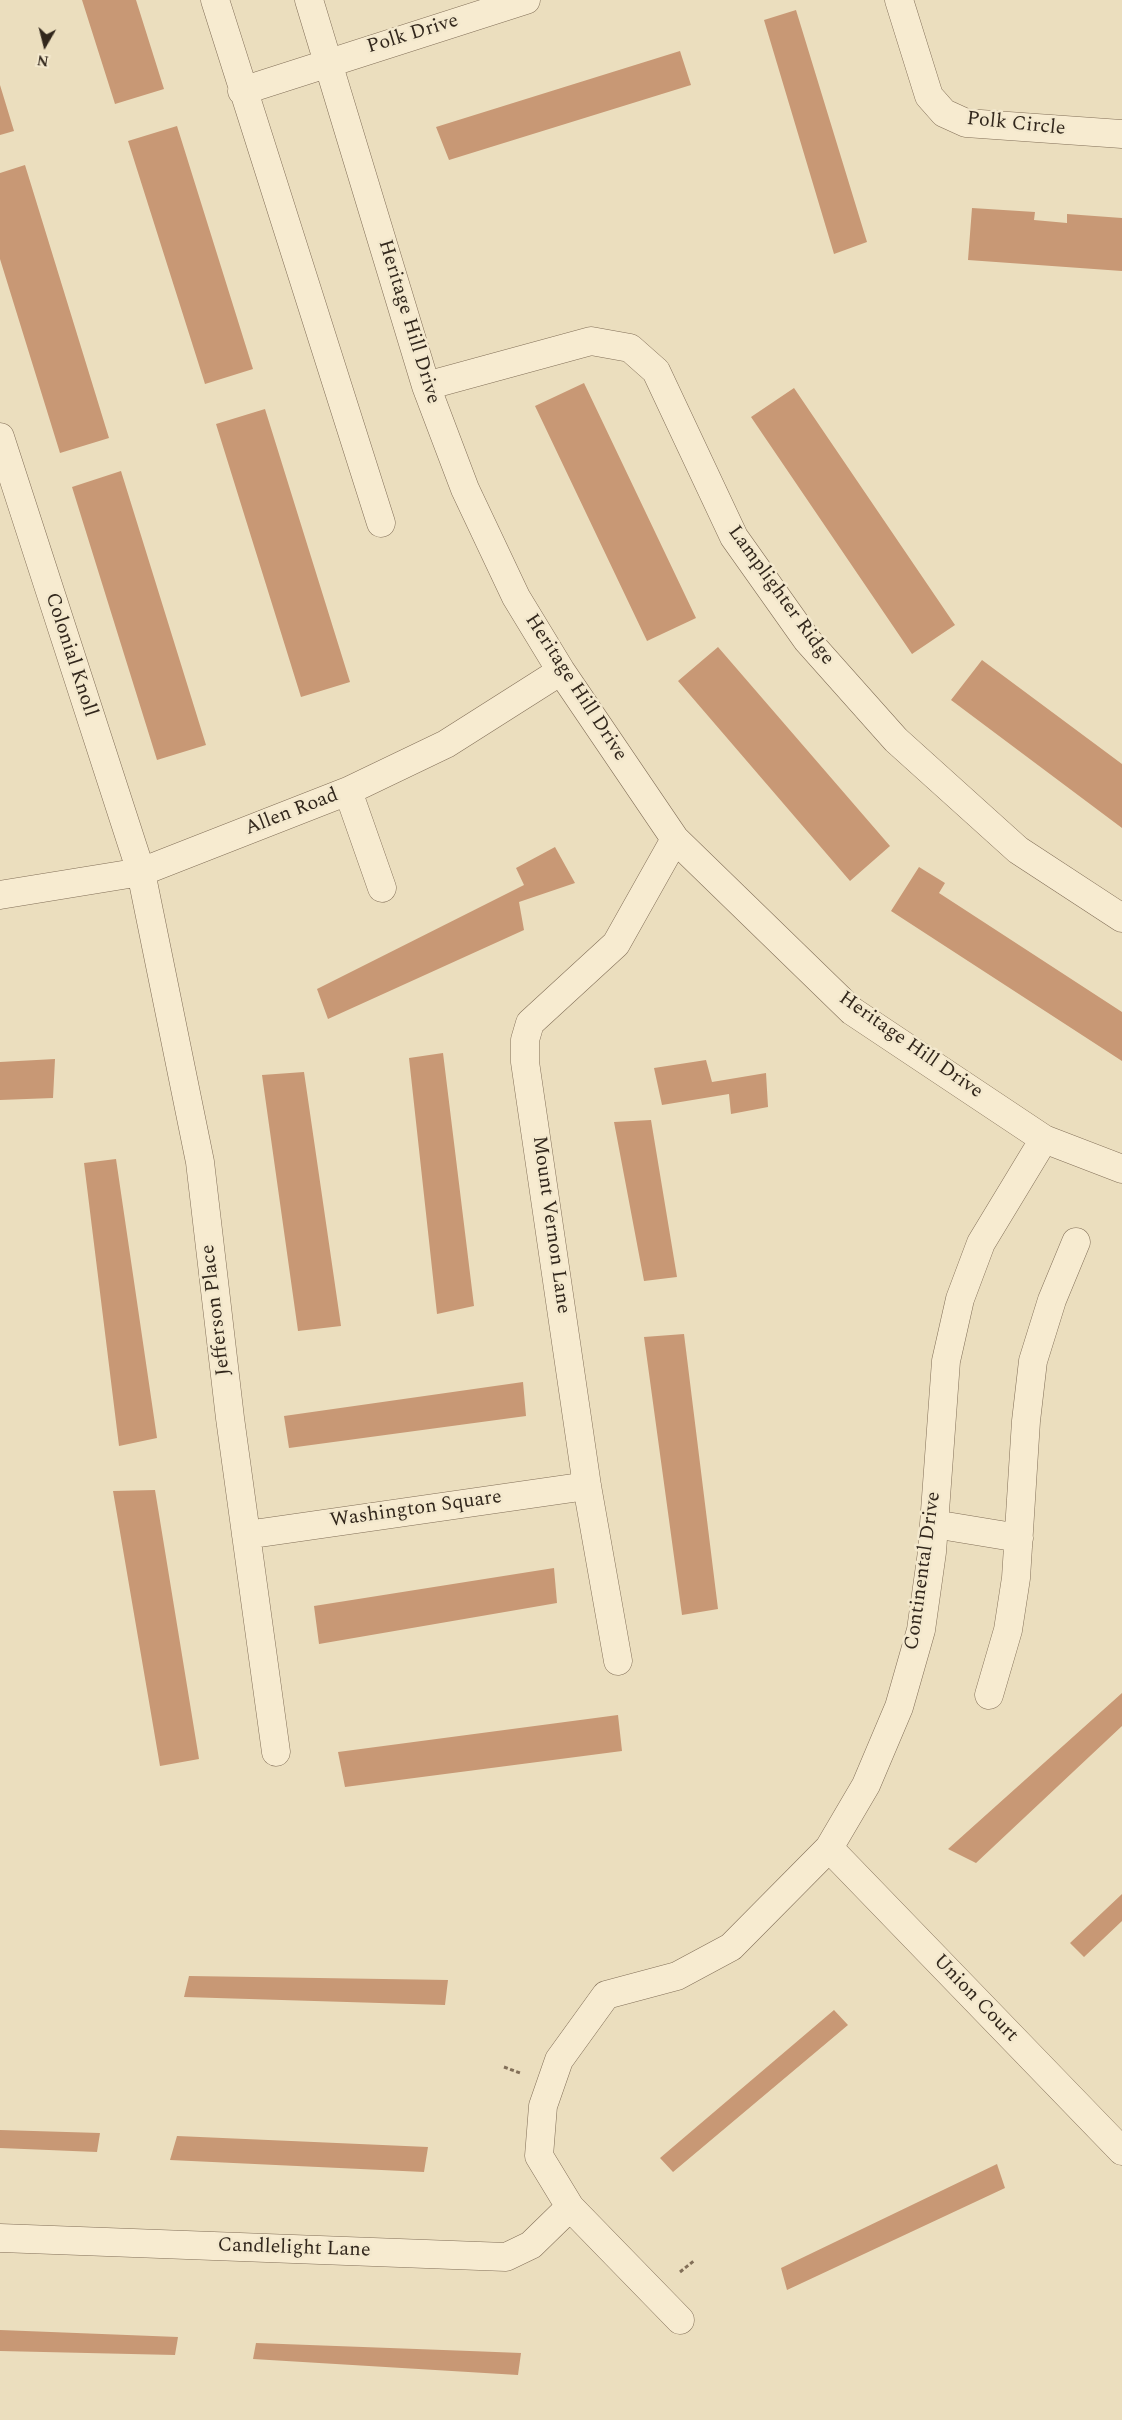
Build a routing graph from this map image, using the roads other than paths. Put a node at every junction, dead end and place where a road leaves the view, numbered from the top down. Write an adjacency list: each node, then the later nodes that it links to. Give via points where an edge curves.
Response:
1 (215, 0): 6 (street)
2 (309, 0): 5 (street, Heritage Hill Drive)
3 (526, 0): 5 (street, Polk Drive)
4 (900, 0): 7 (street, Polk Circle, via 929,96 944,114 966,123)
5 (328, 62): 6 (street, Polk Drive); 8 (street, Heritage Hill Drive)
6 (242, 90): 10 (street)
7 (1122, 134)
8 (426, 386): 11 (street, Heritage Hill Drive, via 464,489 516,597); 17 (street, Lamplighter Ridge, via 591,341 630,348 656,371 734,537 807,640 896,740 1018,850)
9 (0, 437): 14 (street, Colonial Knoll)
10 (381, 523)
11 (560, 671): 12 (street, Allen Road, via 446,744); 13 (street, Heritage Hill Drive)
12 (348, 791): 14 (street, Allen Road); 15 (street)
13 (675, 839): 18 (street, Heritage Hill Drive, via 852,1010); 21 (street, Mount Vernon Lane, via 616,944 530,1023 525,1040)
14 (140, 872): 16 (street, Allen Road); 23 (street, Jefferson Place, via 200,1162)
15 (382, 888)
16 (0, 895)
17 (1122, 918)
18 (1044, 1139): 19 (street, Heritage Hill Drive); 22 (street, Continental Drive, via 981,1243 960,1299 946,1361)
19 (1122, 1169)
20 (1076, 1242): 24 (street, via 1052,1300 1033,1361)
21 (587, 1486): 23 (street, Washington Square); 25 (street, Mount Vernon Lane)
22 (934, 1524): 24 (street); 28 (street, Continental Drive, via 920,1630 899,1707 866,1784)
23 (246, 1535): 27 (street, Jefferson Place)
24 (1018, 1538): 26 (street, via 1008,1630)
25 (618, 1661)
26 (989, 1695)
27 (276, 1752)
28 (829, 1848): 29 (street, Union Court); 30 (street, Continental Drive, via 731,1947 677,1976 606,1995 559,2060 543,2106 539,2156)
29 (1122, 2151)
30 (570, 2207): 31 (street, Candlelight Lane, via 531,2245 506,2257); 32 (street, Continental Drive)
31 (0, 2238)
32 (680, 2320)

